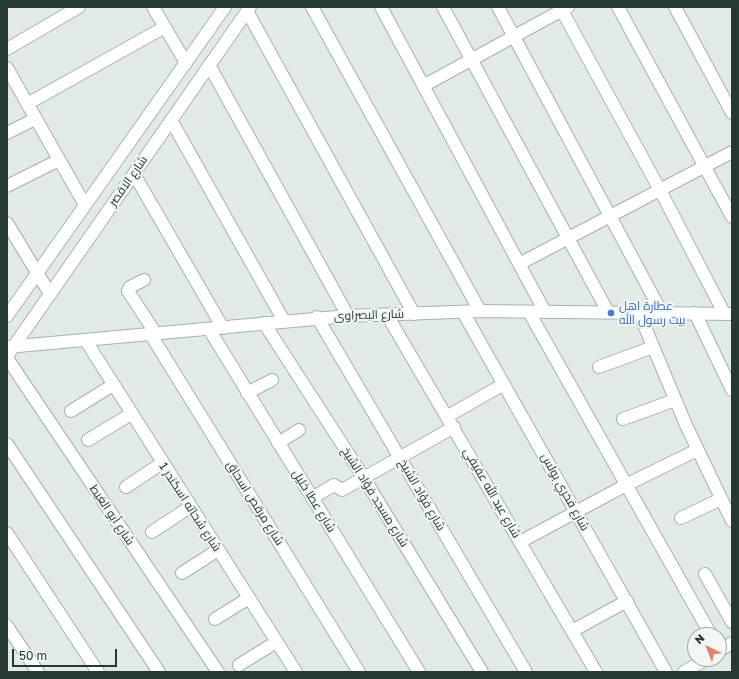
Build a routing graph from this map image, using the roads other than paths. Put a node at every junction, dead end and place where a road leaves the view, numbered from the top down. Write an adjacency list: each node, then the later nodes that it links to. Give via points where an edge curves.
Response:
1 (79, 7): 14 (street)
2 (153, 7): 12 (street)
3 (225, 7): 16 (street, شارع الاقصر)
4 (312, 7): 42 (street)
5 (381, 7): 19 (street)
6 (443, 7): 15 (street)
7 (498, 7): 13 (street)
8 (618, 7): 28 (street)
9 (675, 7): 22 (street)
10 (563, 8): 13 (street); 31 (street)
11 (249, 9): 17 (street, شارع الاقصر); 50 (street)
12 (165, 27): 16 (street); 21 (street)
13 (514, 37): 15 (street); 33 (street)
14 (7, 49)
15 (472, 60): 19 (street); 37 (street)
16 (186, 63): 20 (street, شارع الاقصر)
17 (209, 66): 23 (street, شارع الاقصر); 54 (street)
18 (8, 74): 21 (street)
19 (424, 86): 38 (street)
20 (161, 98): 23 (street); 32 (street, شارع الاقصر)
21 (27, 104): 24 (street)
22 (732, 113)
23 (174, 115): 29 (street, شارع الاقصر); 56 (street)
24 (35, 118): 25 (street); 27 (street)
25 (7, 133)
26 (732, 152): 28 (street)
27 (59, 160): 30 (street); 32 (street)
28 (704, 166): 31 (street); 34 (street)
29 (134, 174): 41 (street, شارع الاقصر); 58 (street)
30 (7, 186)
31 (660, 190): 33 (street); 51 (street)
32 (85, 205): 39 (street, شارع الاقصر)
33 (610, 216): 37 (street); 48 (street)
34 (732, 217)
35 (7, 223): 36 (street)
36 (10, 236): 39 (street)
37 (568, 238): 38 (street); 46 (street)
38 (520, 264): 45 (street)
39 (37, 274): 41 (street); 53 (street, شارع الاقصر)
40 (144, 280): 60 (street, شارع مرقص اسحاق, via 130,287 128,291)
41 (50, 294): 63 (street, شارع الاقصر)
42 (480, 311): 43 (street, شارع البصراوى); 44 (street, شارع البصراوى)
43 (463, 312): 50 (street, شارع البصراوى); 66 (street, شارع فخري بولس)
44 (529, 312): 45 (street, شارع البصراوى); 83 (street)
45 (545, 312): 46 (street, شارع البصراوى)
46 (608, 312): 47 (street, شارع البصراوى)
47 (638, 313): 48 (street, شارع البصراوى); 62 (street)
48 (662, 313): 49 (street, شارع البصراوى)
49 (695, 313): 51 (street, شارع البصراوى); 68 (street)
50 (414, 314): 52 (street, شارع البصراوى)
51 (728, 314)
52 (387, 315): 54 (street, شارع البصراوى); 74 (street, شارع عبد الله عفيفي)
53 (7, 316)
54 (348, 316): 55 (street, شارع البصراوى)
55 (317, 317): 56 (street, شارع البصراوى); 80 (street, شارع فؤاد الشيخ)
56 (284, 321): 57 (street, شارع البصراوى)
57 (264, 323): 58 (street, شارع البصراوى); 82 (street, شارع مسجد فؤاد الشيخ)
58 (223, 328): 59 (street, شارع البصراوى)
59 (209, 329): 60 (street, شارع البصراوى); 69 (street, شارع عطا خليل)
60 (154, 335): 61 (street, شارع البصراوى); 111 (street, شارع مرقص اسحاق)
61 (86, 341): 63 (street, شارع البصراوى); 67 (street, شارع شحاته اسكندر 1)
62 (653, 347): 64 (street); 70 (street)
63 (9, 352): 109 (street, شارع أبو الغيط)
64 (599, 367)
65 (272, 380): 69 (street)
66 (504, 384): 74 (street); 88 (street, شارع فخري بولس)
67 (113, 385): 71 (street); 72 (street, شارع شحاته اسكندر 1)
68 (732, 390)
69 (247, 393): 77 (street, شارع عطا خليل)
70 (675, 400): 73 (street); 79 (street)
71 (71, 411)
72 (131, 414): 76 (street); 81 (street, شارع شحاته اسكندر 1)
73 (623, 419)
74 (451, 422): 80 (street); 93 (street, شارع عبد الله عفيفي)
75 (299, 430): 77 (street)
76 (88, 440)
77 (278, 443): 85 (street, شارع عطا خليل)
78 (7, 444): 108 (street)
79 (697, 450): 83 (street); 86 (street)
80 (400, 457): 82 (street); 114 (street, شارع فؤاد الشيخ)
81 (162, 463): 84 (street); 87 (street, شارع شحاته اسكندر 1)
82 (364, 478): 85 (street, via 342,490 334,485); 113 (street, شارع مسجد فؤاد الشيخ)
83 (626, 485): 88 (street); 102 (street)
84 (126, 487)
85 (312, 498): 112 (street, شارع عطا خليل)
86 (721, 499): 89 (street); 90 (street)
87 (190, 507): 91 (street); 94 (street, شارع شحاته اسكندر 1)
88 (576, 512): 93 (street); 98 (street, شارع فخري بولس)
89 (681, 518)
90 (732, 521)
91 (152, 532)
92 (7, 534): 107 (street)
93 (520, 542): 103 (street, شارع عبد الله عفيفي)
94 (218, 550): 95 (street); 97 (street, شارع شحاته اسكندر 1)
95 (182, 573)
96 (706, 574): 100 (street)
97 (249, 598): 99 (street); 104 (street, شارع شحاته اسكندر 1)
98 (627, 601): 103 (street); 116 (street, شارع فخري بولس)
99 (215, 619)
100 (732, 622)
101 (7, 626): 106 (street)
102 (706, 627)
103 (572, 631): 115 (street, شارع عبد الله عفيفي)
104 (276, 642): 105 (street); 110 (street, شارع شحاته اسكندر 1)
105 (239, 665)
106 (38, 672)
107 (98, 672)
108 (159, 672)
109 (218, 672)
110 (296, 672)
111 (359, 672)
112 (419, 672)
113 (482, 672)
114 (526, 672)
115 (596, 672)
116 (666, 672)

